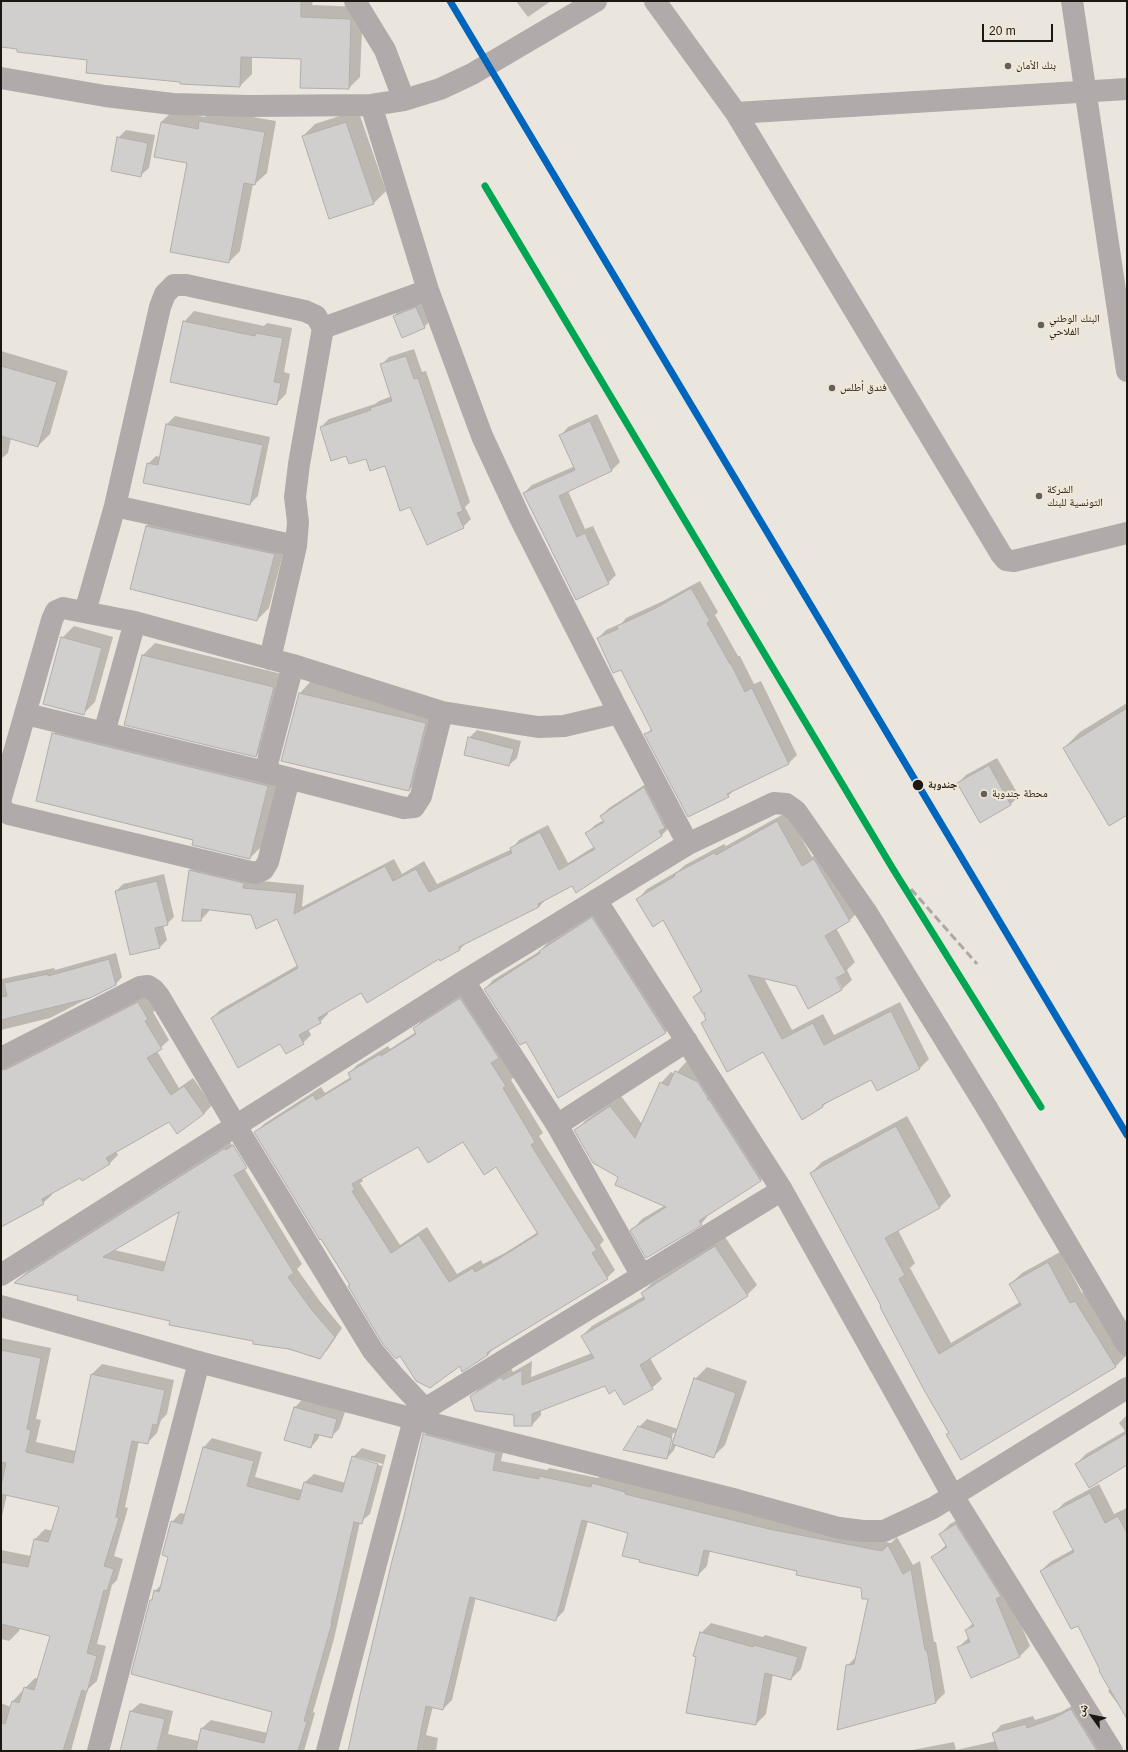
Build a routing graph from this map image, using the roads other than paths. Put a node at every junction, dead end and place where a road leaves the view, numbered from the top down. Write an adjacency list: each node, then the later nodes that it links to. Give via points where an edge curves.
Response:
1 (355, 1): 8 (street, via 386,50)
2 (596, 1): 8 (street, via 472,74 440,89)
3 (655, 1): 10 (street)
4 (1072, 1): 7 (street)
5 (1, 78): 9 (street, via 105,96 173,104)
6 (1127, 89): 7 (street)
7 (1085, 91): 10 (street); 13 (street)
8 (404, 100): 9 (street)
9 (371, 105): 11 (street)
10 (736, 113): 15 (street, via 1006,560 1014,562)
11 (428, 290): 12 (street); 22 (street, via 482,436 520,518)
12 (323, 328): 14 (street, via 316,316 305,311 186,285 174,285 165,294 160,307); 16 (street, via 299,464 295,497 298,522)
13 (1127, 371)
14 (115, 506): 16 (street); 17 (street)
15 (1127, 533)
16 (296, 546): 19 (street)
17 (85, 612): 18 (street); 23 (street, via 63,608 56,612)
18 (135, 622): 19 (street); 24 (street)
19 (270, 659): 20 (street)
20 (293, 665): 21 (street); 25 (street)
21 (442, 712): 22 (street, via 538,727 564,726); 26 (street, via 421,796 414,807 404,808)
22 (618, 713): 29 (street)
23 (26, 714): 24 (street); 27 (street)
24 (104, 733): 25 (street)
25 (266, 772): 26 (street)
26 (289, 779): 28 (street, via 268,862 263,870 255,872 9,814 2,809)
27 (1, 798)
28 (1, 804)
29 (688, 844): 30 (street); 40 (street, via 774,803 786,804 796,811 867,913 987,1108)
30 (596, 900): 31 (street); 32 (street)
31 (464, 981): 34 (street); 35 (street)
32 (687, 1041): 34 (street); 36 (street)
33 (1, 1058): 35 (street, via 140,987 148,986 160,996)
34 (557, 1125): 38 (street)
35 (236, 1126): 37 (street); 43 (street, via 373,1351 395,1377)
36 (782, 1190): 38 (street); 44 (street)
37 (1, 1275)
38 (642, 1276): 43 (street)
39 (1, 1306): 41 (street)
40 (1127, 1345)
41 (199, 1362): 43 (street); 45 (street)
42 (1127, 1388): 44 (street)
43 (419, 1414): 44 (street, via 839,1528 863,1532 884,1530); 46 (street)
44 (953, 1496): 47 (street)
45 (98, 1751)
46 (327, 1751)
47 (1112, 1751)

